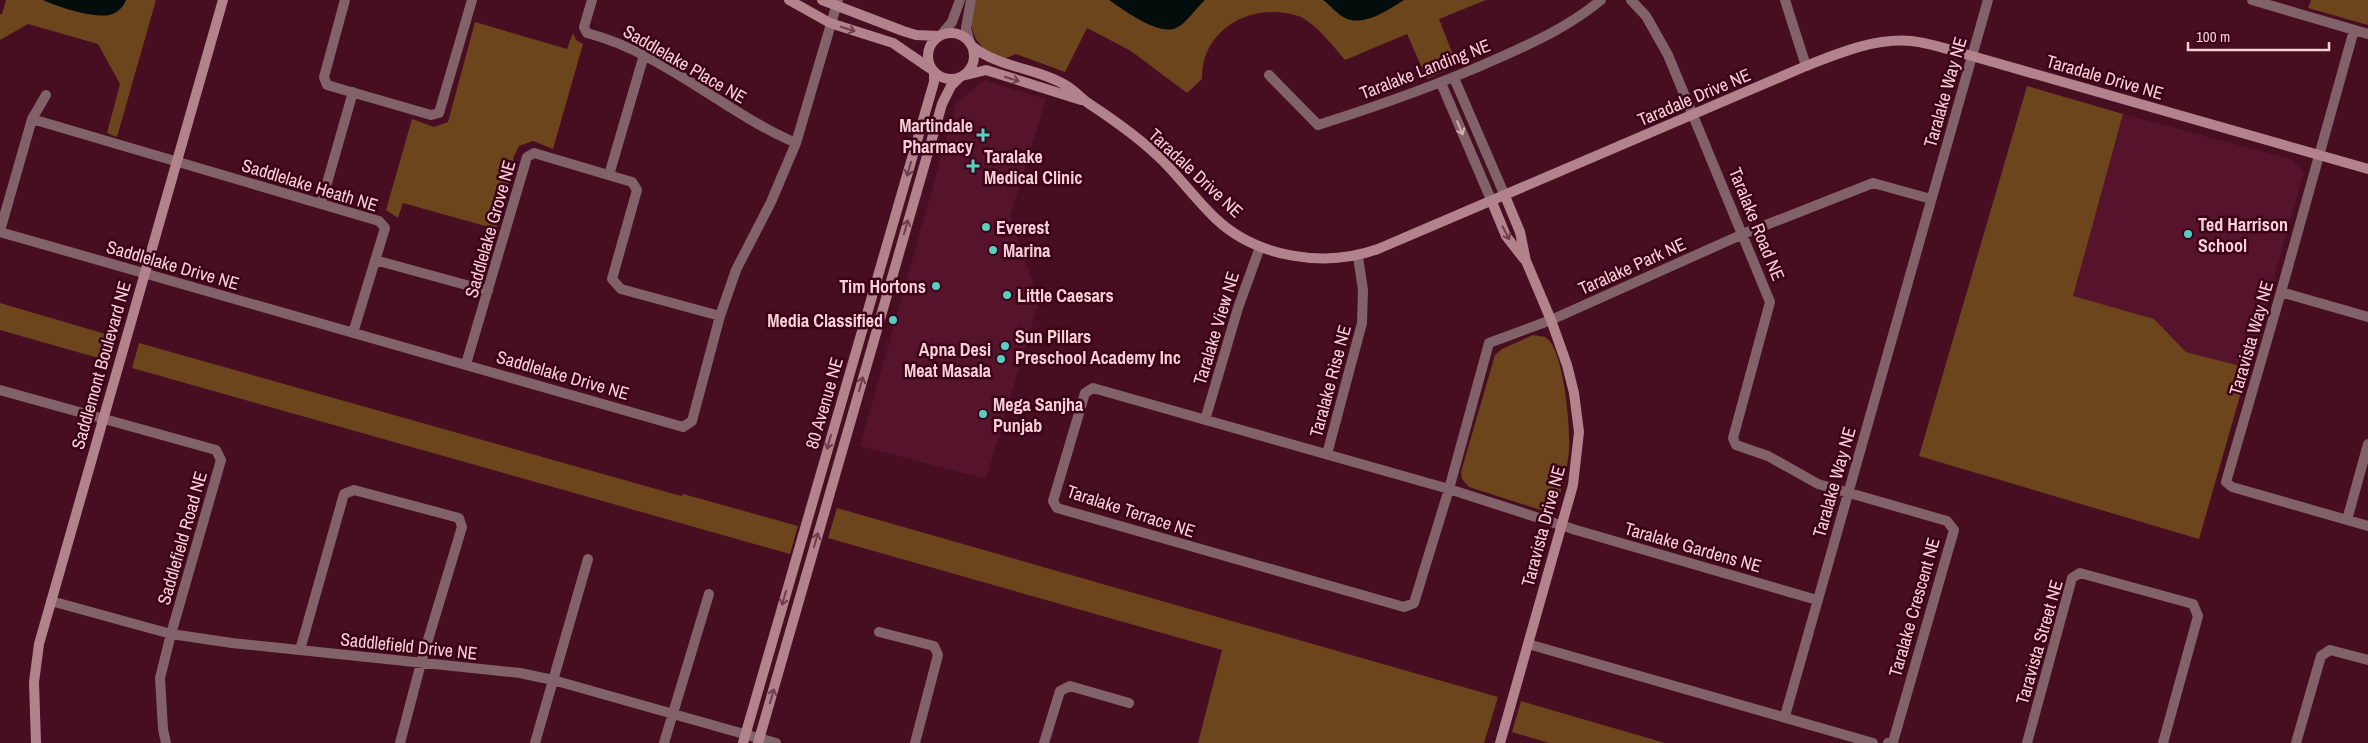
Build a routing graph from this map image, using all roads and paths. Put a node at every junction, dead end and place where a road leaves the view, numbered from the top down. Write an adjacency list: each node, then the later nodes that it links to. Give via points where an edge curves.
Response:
1 (223, 0): 35 (street, Saddlemont Boulevard NE)
2 (345, 0): 28 (street, via 324,77 327,85)
3 (472, 0): 28 (street, via 439,113 431,115)
4 (592, 0): 20 (street, Saddlelake Place NE, via 584,27 588,33 618,42)
5 (788, 0): 15 (street)
6 (822, 0): 14 (street)
7 (960, 0): 18 (street, via 952,22)
8 (971, 0): 19 (street, via 966,28)
9 (1601, 0): 26 (street, Taralake Landing NE, via 1553,33)
10 (1631, 0): 31 (street, Taralake Road NE, via 1658,35)
11 (1785, 0): 22 (street)
12 (1988, 0): 21 (street, Taralake Way NE)
13 (2252, 0): 16 (street)
14 (837, 3): 15 (street, Saddlelake Drive NE); 18 (street, via 916,35)
15 (830, 23): 23 (street, one-way to 23, via 893,43); 33 (street, Saddlelake Drive NE)
16 (2354, 30): 17 (street); 34 (street, Taravista Way NE)
17 (2368, 34)
18 (941, 35): 19 (street, via 953,32); 23 (street, via 929,46)
19 (972, 45): 25 (street, via 974,59 971,70); 30 (street, Taradale Drive NE, via 989,58 1067,86)
20 (644, 55): 33 (street, Saddlelake Place NE, via 757,125); 37 (street)
21 (1972, 56): 22 (street, Taradale Drive NE, via 1911,41 1886,42 1862,46); 34 (street, Taradale Drive NE); 39 (street, Taralake Way NE)
22 (1806, 66): 31 (street, Taradale Drive NE)
23 (932, 70): 25 (street, via 946,79); 80 (street, 80 Avenue NE, one-way to 80, via 934,82)
24 (1269, 75): 27 (street, Taralake Landing NE, via 1318,125)
25 (962, 77): 30 (street, Taradale Drive NE, one-way to 30, via 986,70); 81 (street, 80 Avenue NE, one-way to 25, via 942,104 952,86)
26 (1454, 78): 27 (street, Taralake Landing NE); 38 (street)
27 (1441, 84): 40 (street, one-way to 40)
28 (353, 92): 41 (street)
29 (46, 95): 32 (street)
30 (1087, 102): 44 (street, Taradale Drive NE, via 1110,116 1163,161 1216,219)
31 (1694, 114): 38 (street, Taradale Drive NE); 43 (street, Taralake Road NE)
32 (32, 119): 35 (street, Saddlelake Heath NE); 42 (street)
33 (796, 143): 51 (street, Saddlelake Drive NE, via 771,202 736,270)
34 (2319, 155): 36 (street, Taradale Drive NE); 50 (street, Taravista Way NE)
35 (177, 162): 41 (street, Saddlelake Heath NE); 48 (street, Saddlemont Boulevard NE)
36 (2368, 169)
37 (610, 175): 49 (street, Saddlelake Grove NE, via 534,153 527,157); 51 (street, Saddlelake Grove NE, via 632,182 637,190 612,279 621,289)
38 (1505, 196): 40 (street, Taradale Drive NE); 47 (street, Taravista Drive NE, via 1520,232)
39 (1931, 199): 43 (street, Taralake Park NE, via 1872,183); 62 (street, Taralake Way NE)
40 (1492, 202): 45 (street, Taradale Drive NE); 47 (street, Taravista Drive NE, one-way to 47, via 1506,236)
41 (321, 204): 46 (street, Saddlelake Heath NE, via 378,221 384,228)
42 (0, 232): 48 (street, Saddlelake Drive NE)
43 (1743, 234): 53 (street, Taralake Park NE); 62 (street, Taralake Road NE, via 1770,302 1733,438 1736,445 1768,456 1818,484)
44 (1260, 247): 45 (street, Taradale Drive NE, via 1311,258); 58 (street, Taralake View NE, via 1240,300)
45 (1358, 256): 60 (street, Taralake Rise NE, via 1363,290 1362,323)
46 (375, 260): 49 (street); 54 (street, Saddlelake Heath NE)
47 (1526, 261): 53 (street, Taravista Drive NE)
48 (144, 273): 54 (street, Saddlelake Drive NE); 57 (street, Saddlemont Boulevard NE)
49 (488, 291): 55 (street, Saddlelake Grove NE)
50 (2281, 292): 52 (street); 63 (street, Taravista Way NE, via 2226,482 2232,487)
51 (720, 316): 55 (street, Saddlelake Drive NE, via 692,421 682,427)
52 (2368, 317)
53 (1551, 320): 61 (street, Taralake Park NE, via 1489,343); 64 (street, Taravista Drive NE, via 1574,393 1579,432 1573,486)
54 (353, 333): 55 (street, Saddlelake Drive NE)
55 (466, 364)
56 (0, 390): 57 (street, Saddlefield Road NE)
57 (102, 418): 69 (street, Saddlemont Boulevard NE); 71 (street, Saddlefield Road NE, via 216,450 221,460)
58 (1205, 420): 60 (street, Taralake Terrace NE); 61 (street, Taralake Terrace NE, via 1093,388 1085,393 1053,501 1057,508 1404,607 1414,603)
59 (2368, 444): 63 (street)
60 (1327, 454): 61 (street, Taralake Terrace NE)
61 (1449, 489): 64 (street, Taralake Terrace NE)
62 (1848, 492): 68 (street, Taralake Way NE); 92 (street, Taralake Crescent NE, via 1947,521 1954,530 1893,742)
63 (2347, 520): 65 (street, Taravista Way NE)
64 (1560, 525): 68 (street, Taralake Gardens NE); 72 (street, Taravista Drive NE)
65 (2368, 526)
66 (588, 559): 76 (street)
67 (709, 594): 78 (street)
68 (1817, 600): 79 (street, Taralake Way NE)
69 (51, 601): 71 (street, Saddlefield Drive NE); 82 (street, Saddlemont Boulevard NE, via 35,667)
70 (880, 632): 88 (street, via 934,646 938,655)
71 (171, 634): 73 (street, Saddlefield Drive NE); 83 (street, Saddlefield Road NE, via 160,678)
72 (1528, 644): 79 (street, via 1717,700); 90 (street, Taravista Drive NE)
73 (300, 650): 75 (street, Saddlefield Drive NE); 75 (street, via 344,494 354,490 459,518 462,527)
74 (2368, 660): 95 (street, via 2330,650 2321,656)
75 (421, 663): 76 (street, Saddlefield Drive NE, via 520,673); 84 (street)
76 (553, 680): 78 (street, Saddlefield Drive NE); 85 (street)
77 (1130, 703): 89 (street, via 1070,686 1065,688 1060,691)
78 (672, 714): 80 (street, Saddlefield Drive NE); 86 (street)
79 (1785, 716): 91 (street)
80 (744, 739): 81 (street, Saddlefield Drive NE)
81 (759, 741): 87 (street, Saddlefield Drive NE)
82 (36, 743)
83 (166, 743)
84 (400, 743)
85 (535, 743)
86 (664, 743)
87 (776, 743)
88 (915, 743)
89 (1044, 743)
90 (1500, 743)
91 (1873, 743)
92 (1888, 743)
93 (2027, 743): 94 (street, Taravista Street NE, via 2072,578 2080,573 2193,604 2198,616)
94 (2162, 743)
95 (2296, 743)

